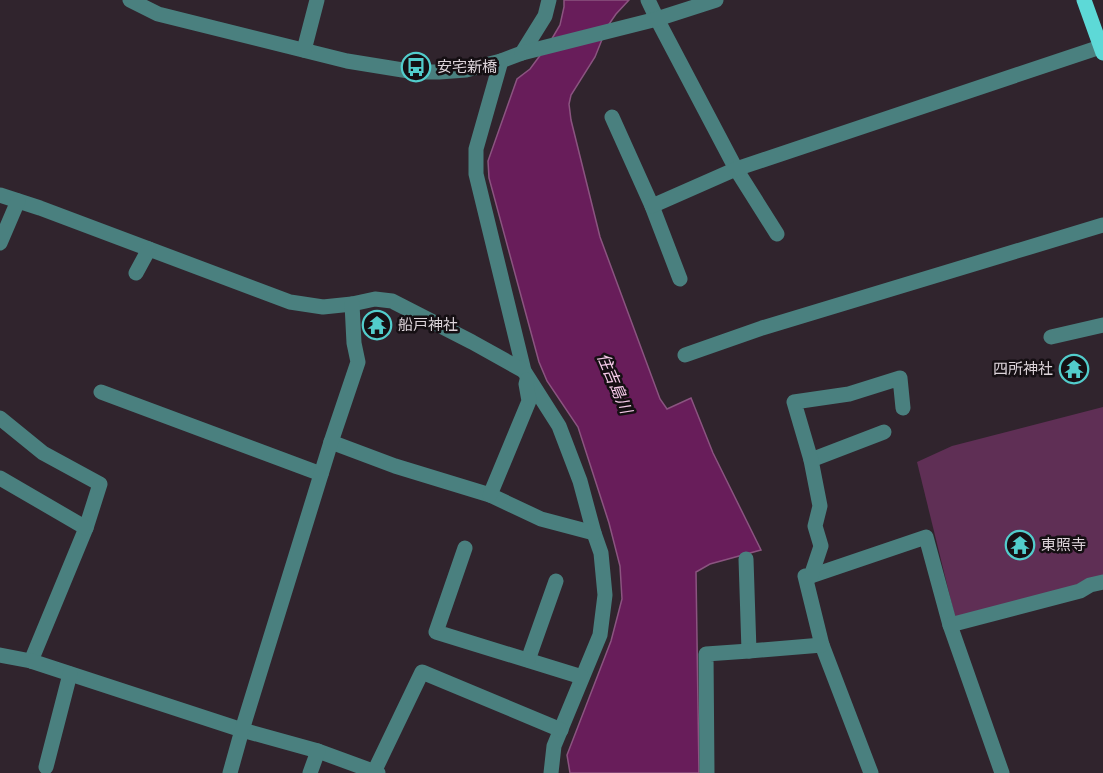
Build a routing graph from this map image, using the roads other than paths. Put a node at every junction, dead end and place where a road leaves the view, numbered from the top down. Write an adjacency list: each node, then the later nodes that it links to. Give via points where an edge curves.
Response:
1 (130, 0): 9 (street, via 158,14)
2 (316, 0): 9 (street)
3 (549, 0): 10 (street, via 545,16)
4 (648, 0): 7 (street)
5 (716, 0): 7 (street)
6 (1084, 0): 8 (main road)
7 (657, 20): 10 (street); 13 (street)
8 (1102, 49): 13 (street)
9 (304, 50): 11 (street, via 415,72 466,70)
10 (522, 53): 11 (street)
11 (501, 61): 27 (street, via 476,148 476,174)
12 (612, 117): 16 (street)
13 (736, 169): 16 (street); 18 (street)
14 (0, 195): 15 (street)
15 (18, 201): 19 (street); 20 (street)
16 (652, 206): 22 (street)
17 (1103, 225): 26 (street)
18 (777, 234)
19 (0, 243)
20 (148, 249): 21 (street); 23 (street, via 290,302 323,307)
21 (136, 273)
22 (680, 279)
23 (352, 304): 27 (street, via 375,299 392,301); 32 (street, via 358,362)
24 (1103, 325): 25 (street)
25 (1052, 337)
26 (685, 355)
27 (526, 374): 36 (street, via 529,401); 38 (street, via 559,426)
28 (101, 393): 34 (street)
29 (903, 408): 33 (street, via 900,378 849,394 794,402)
30 (0, 418): 37 (street, via 43,453 100,484)
31 (884, 432): 33 (street)
32 (331, 442): 34 (street); 36 (street)
33 (811, 460): 41 (street, via 820,506 814,526 821,546)
34 (321, 474): 52 (street)
35 (0, 478): 37 (street)
36 (490, 495): 38 (street, via 541,519)
37 (86, 528): 49 (street)
38 (594, 533): 51 (street, via 601,553 605,595 600,635)
39 (465, 548): 48 (street, via 436,632)
40 (746, 559): 46 (street)
41 (811, 576): 44 (street, via 926,537); 45 (street, via 805,576)
42 (556, 581): 48 (street)
43 (1103, 582): 44 (street)
44 (950, 625): 62 (street)
45 (822, 645): 46 (street); 61 (street)
46 (749, 651): 60 (street, via 706,654)
47 (0, 655): 49 (street)
48 (528, 660): 51 (street)
49 (31, 661): 50 (street)
50 (70, 674): 52 (street); 55 (street)
51 (582, 677): 53 (street)
52 (242, 730): 54 (street); 57 (street)
53 (561, 730): 56 (street, via 422,672); 59 (street, via 554,746)
54 (318, 751): 56 (street); 58 (street)
55 (46, 768)
56 (370, 771)
57 (230, 773)
58 (309, 773)
59 (551, 773)
60 (707, 773)
61 (871, 773)
62 (1002, 773)

